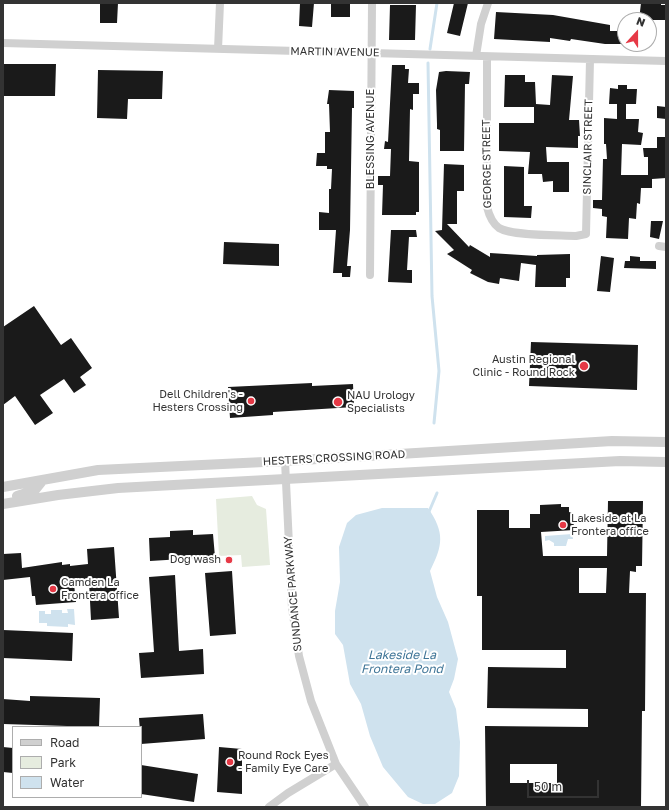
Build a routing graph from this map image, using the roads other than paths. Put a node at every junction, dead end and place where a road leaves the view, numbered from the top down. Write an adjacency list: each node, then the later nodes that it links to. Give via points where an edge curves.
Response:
1 (220, 3): 5 (street)
2 (372, 3): 6 (street, BLESSING AVENUE)
3 (488, 3): 7 (street, via 481,24)
4 (3, 44): 5 (street, MARTIN AVENUE)
5 (218, 49): 6 (street, MARTIN AVENUE)
6 (372, 53): 7 (street, MARTIN AVENUE); 12 (street, BLESSING AVENUE)
7 (476, 56): 8 (street, MARTIN AVENUE)
8 (487, 57): 9 (street, MARTIN AVENUE); 11 (street, GEORGE STREET, via 489,215 499,227 510,232 576,236)
9 (590, 60): 10 (street, MARTIN AVENUE); 11 (street, SINCLAIR STREET)
10 (666, 61)
11 (586, 234)
12 (370, 275)
13 (666, 442): 14 (street, HESTERS CROSSING ROAD, via 612,441)
14 (285, 461): 16 (street, SUNDANCE PARKWAY); 17 (street, HESTERS CROSSING ROAD, via 98,470)
15 (666, 462): 16 (street, HESTERS CROSSING ROAD, via 620,460)
16 (286, 478): 20 (street, HESTERS CROSSING ROAD, via 118,488); 21 (street, SUNDANCE PARKWAY, via 292,608 299,656 311,701)
17 (43, 480): 18 (street, HESTERS CROSSING ROAD); 19 (street, via 35,490)
18 (3, 487)
19 (3, 498)
20 (3, 504)
21 (336, 764): 22 (street); 23 (street, SUNDANCE PARKWAY)
22 (269, 807)
23 (365, 807)

